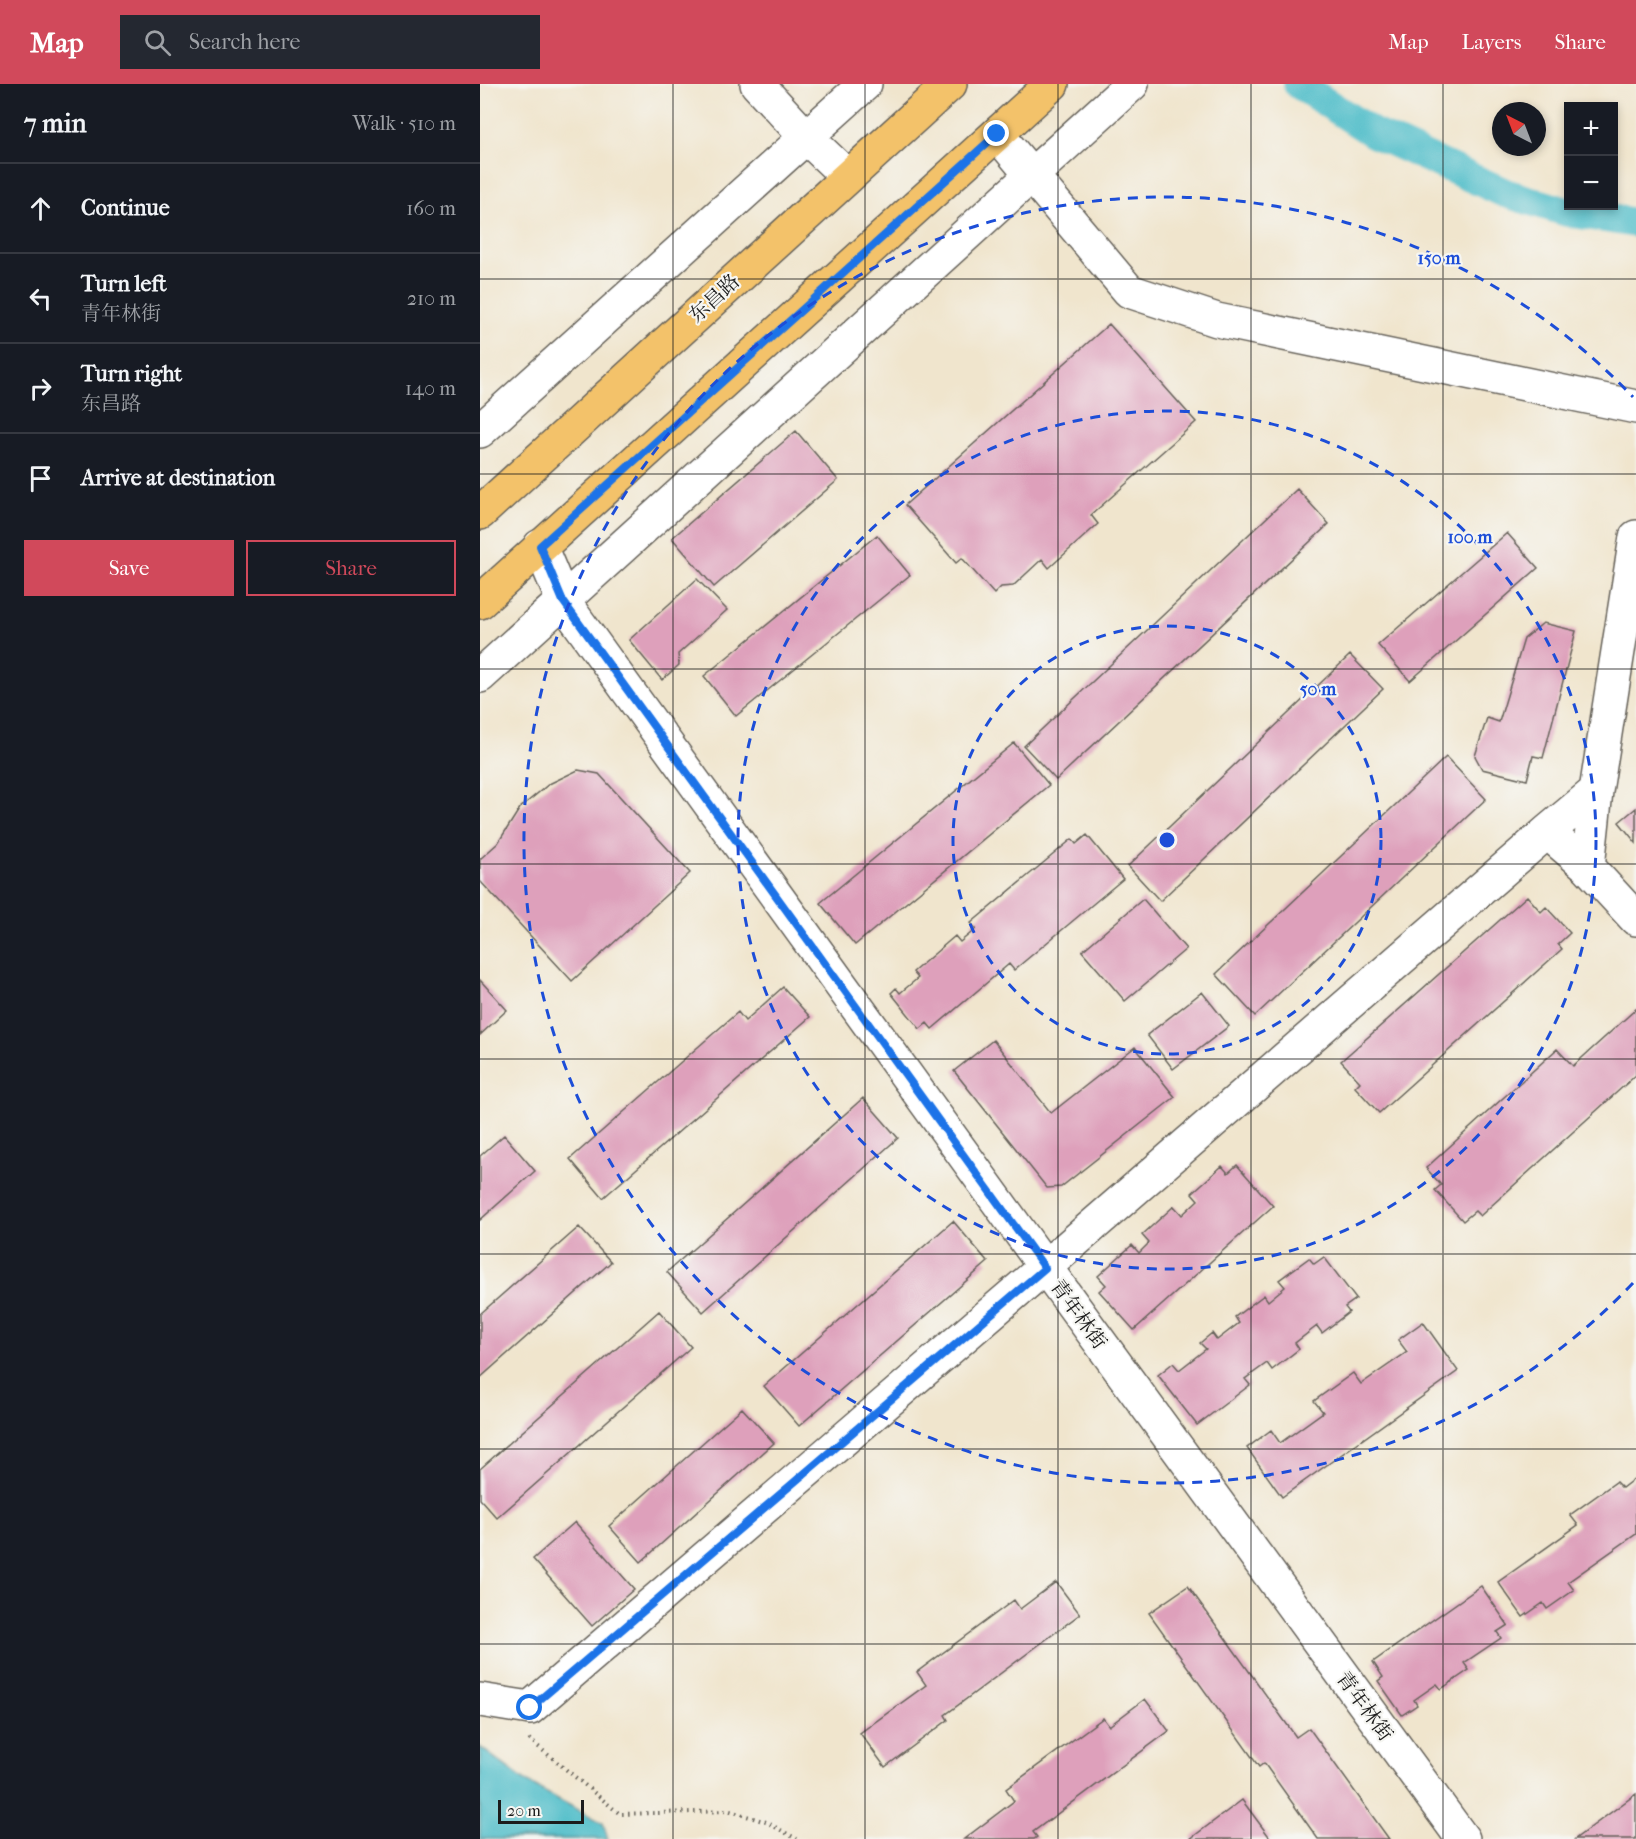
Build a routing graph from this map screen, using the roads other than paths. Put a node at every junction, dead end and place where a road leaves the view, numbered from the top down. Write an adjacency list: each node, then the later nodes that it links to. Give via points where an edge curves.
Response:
1 (757, 84): 7 (street)
2 (865, 84): 7 (street)
3 (950, 84): 8 (main road, 东昌路)
4 (1052, 84): 6 (main road)
5 (1132, 84): 9 (street)
6 (997, 134): 9 (street); 14 (main road)
7 (805, 136): 8 (street); 11 (street)
8 (847, 176): 12 (main road, 东昌路)
9 (1031, 176): 10 (street, via 1129,291 1217,320); 15 (street)
10 (1636, 407)
11 (480, 431)
12 (480, 513)
13 (1636, 537): 18 (street)
14 (540, 546): 15 (street, 青年林街); 16 (main road)
15 (563, 601): 17 (street); 22 (street, 青年林街)
16 (480, 602)
17 (480, 676)
18 (1596, 791): 19 (street); 20 (street)
19 (1547, 832): 20 (street); 22 (street)
20 (1588, 867): 21 (street)
21 (1636, 919)
22 (1045, 1268): 23 (street, via 530,1708); 24 (street, 青年林街)
23 (480, 1700)
24 (1463, 1839)

